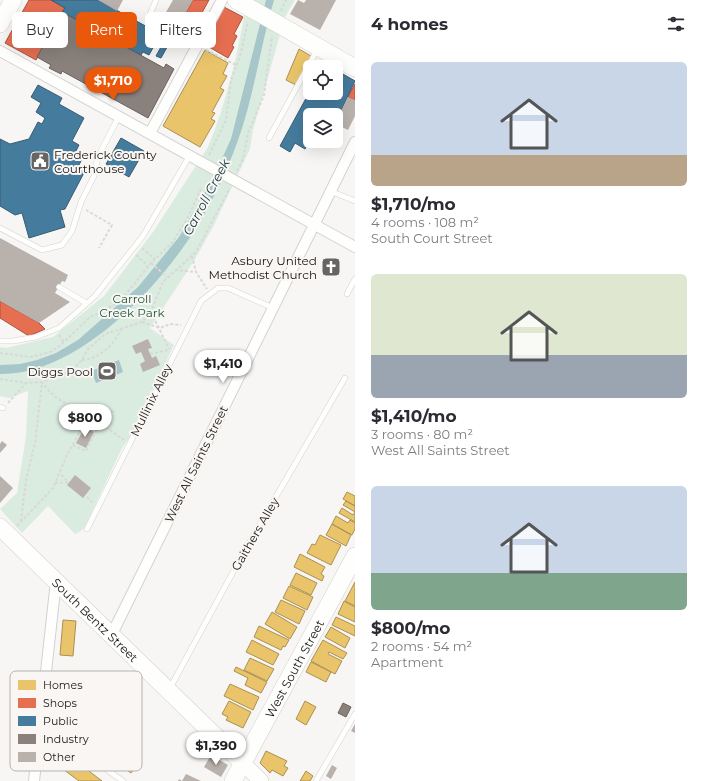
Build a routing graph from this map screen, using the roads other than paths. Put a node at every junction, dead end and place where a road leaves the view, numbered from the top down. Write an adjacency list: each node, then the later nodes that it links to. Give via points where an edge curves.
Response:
1 (13, 0): 6 (main road)
2 (156, 0): 4 (lane)
3 (222, 0): 11 (street)
4 (151, 12)
5 (258, 13): 7 (main road)
6 (0, 24)
7 (318, 47): 9 (main road); 12 (lane)
8 (0, 51): 10 (street)
9 (355, 68)
10 (119, 116): 11 (street); 18 (lane, via 98,156 94,176 80,205 72,231 62,245 42,250)
11 (150, 133): 14 (street)
12 (269, 138)
13 (355, 142): 15 (street, West All Saints Street)
14 (190, 155): 17 (street); 23 (lane, via 137,244)
15 (330, 191): 16 (lane); 17 (street, West All Saints Street)
16 (355, 201)
17 (314, 223): 19 (street); 24 (street, West All Saints Street)
18 (0, 228)
19 (355, 246)
20 (355, 279): 22 (lane)
21 (59, 287): 23 (lane)
22 (347, 294)
23 (86, 303): 25 (lane, via 55,330 36,337 13,341)
24 (273, 308): 28 (lane, Mullinix Alley, via 228,288 218,288 201,300); 31 (street, West All Saints Street)
25 (0, 340)
26 (344, 378): 33 (lane, Gaithers Alley)
27 (8, 528): 30 (main road, South Bentz Street)
28 (87, 529)
29 (355, 557): 35 (main road, West South Street)
30 (56, 581): 31 (main road, South Bentz Street); 32 (street)
31 (111, 636): 33 (main road, South Bentz Street)
32 (46, 671)
33 (168, 691): 35 (main road, South Bentz Street)
34 (355, 714): 42 (lane)
35 (243, 763): 40 (main road, West South Street); 41 (street)
36 (35, 771): 38 (street)
37 (109, 771): 39 (lane)
38 (34, 781)
39 (123, 781)
40 (233, 781)
41 (261, 781)
42 (316, 781)

